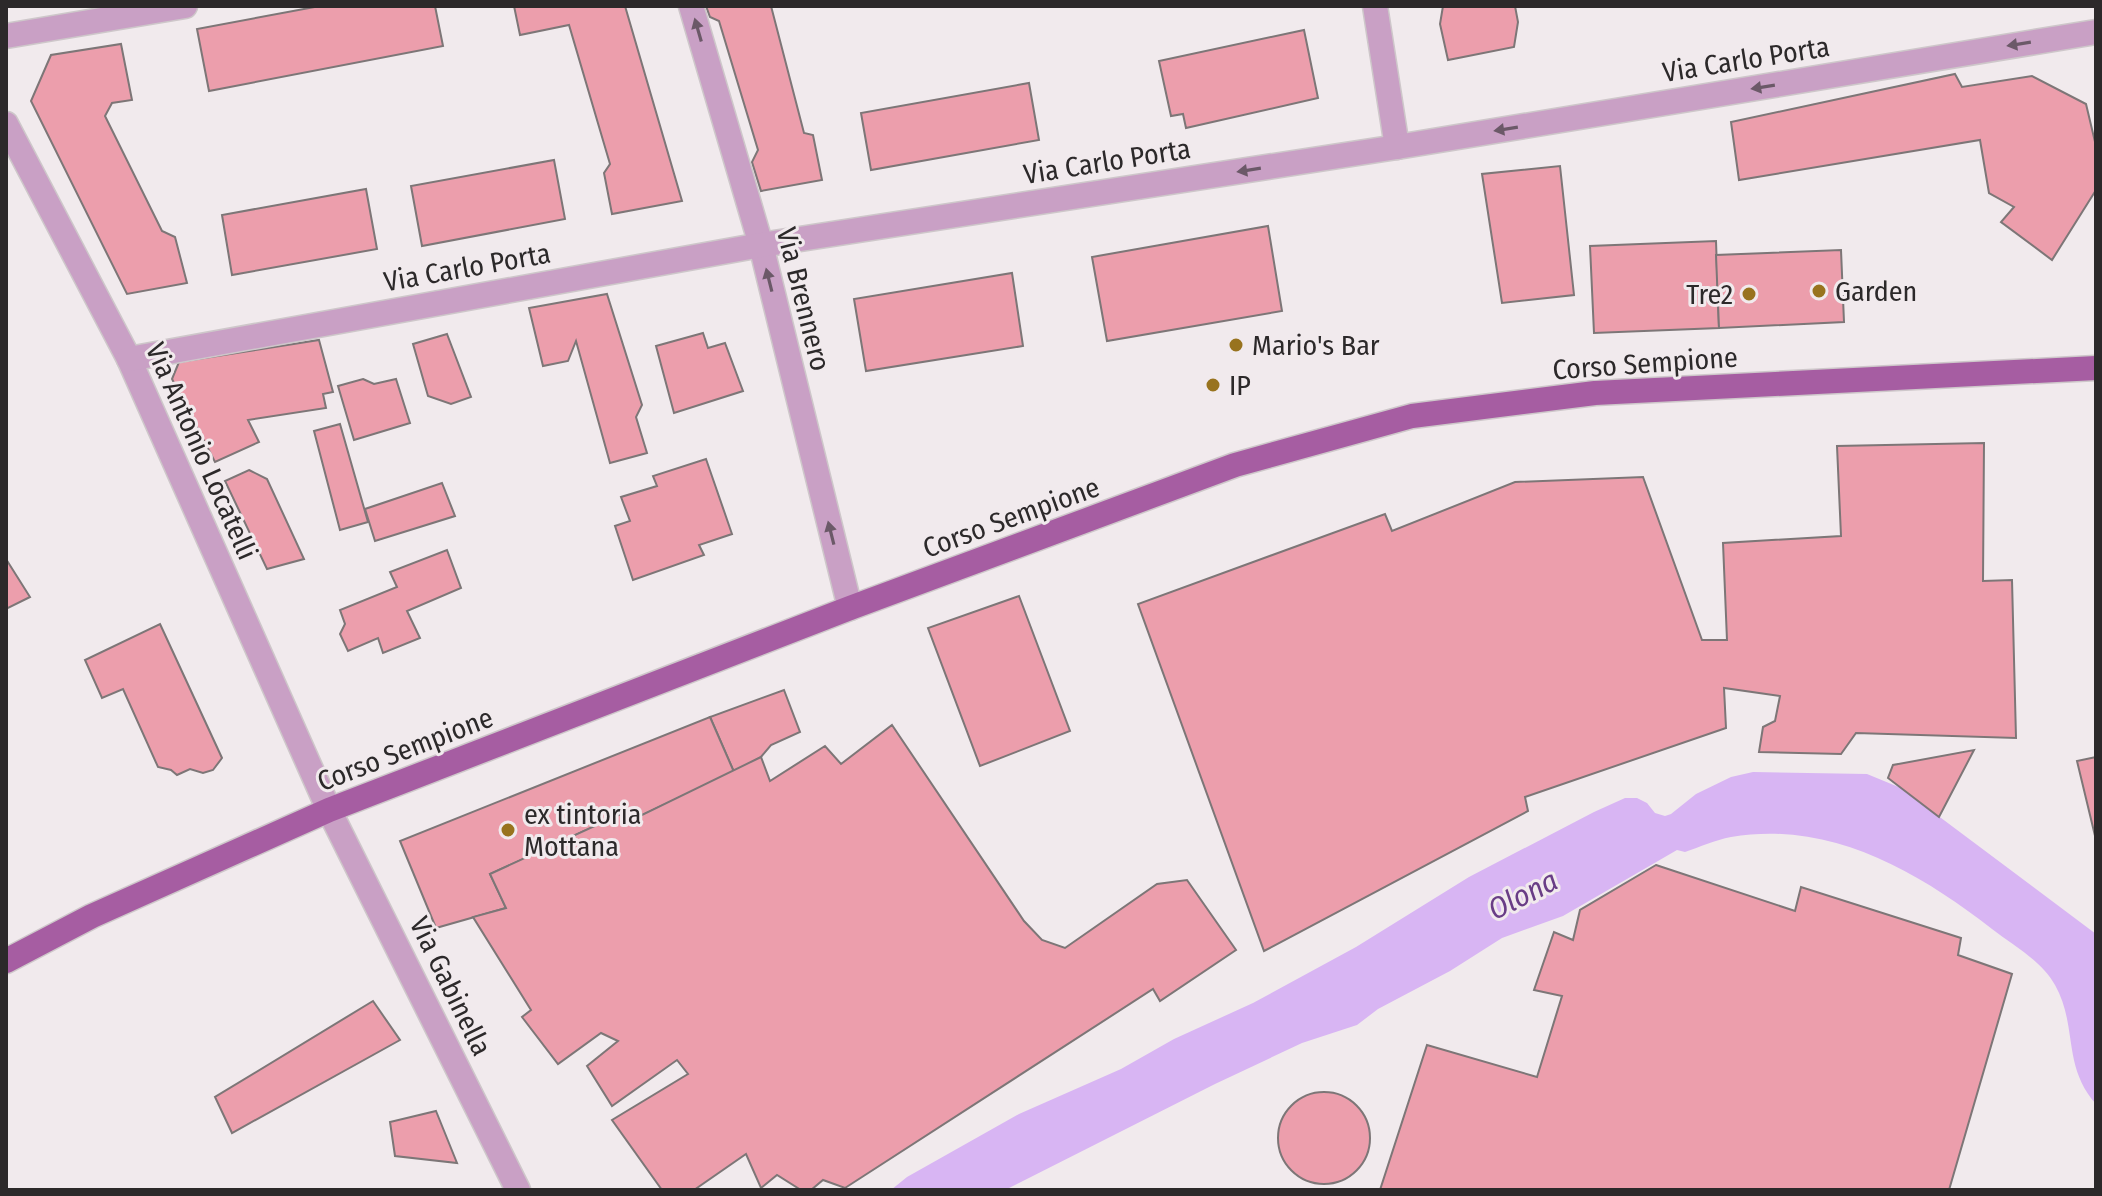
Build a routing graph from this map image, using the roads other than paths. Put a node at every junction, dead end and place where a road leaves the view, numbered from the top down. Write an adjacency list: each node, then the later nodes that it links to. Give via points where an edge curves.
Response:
1 (185, 6): 5 (street)
2 (691, 6): 8 (street, Via Brennero, one-way to 2)
3 (1375, 6): 7 (street)
4 (2096, 32): 7 (street, Via Carlo Porta, one-way to 7)
5 (6, 36)
6 (6, 124): 9 (street, Via Antonio Locatelli)
7 (1397, 147): 8 (street, Via Carlo Porta, one-way to 8)
8 (761, 245): 9 (street, Via Carlo Porta); 11 (street, Via Brennero, one-way to 8)
9 (129, 359): 12 (street, Via Antonio Locatelli)
10 (2096, 368): 11 (main road, Corso Sempione, via 1595,393 1412,416 1235,465)
11 (850, 608): 12 (main road, Corso Sempione)
12 (329, 810): 13 (main road, Corso Sempione, via 92,916); 14 (street, Via Gabinella)
13 (6, 961)
14 (518, 1190)

